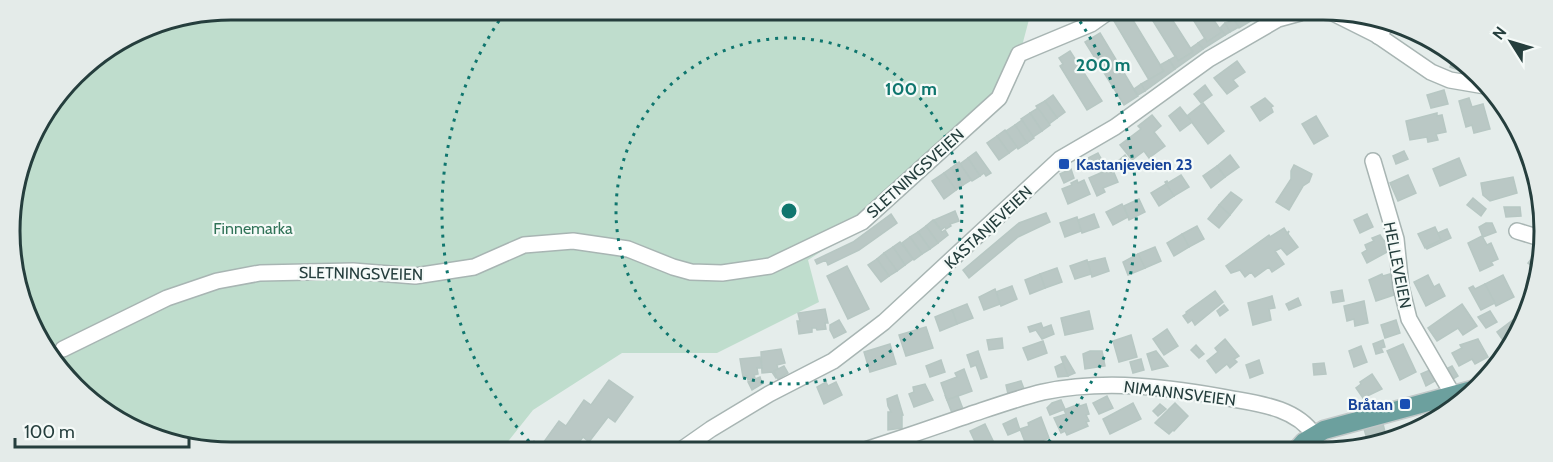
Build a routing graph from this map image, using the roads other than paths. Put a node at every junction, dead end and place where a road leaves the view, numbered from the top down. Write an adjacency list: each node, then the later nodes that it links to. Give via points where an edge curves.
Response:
1 (1097, 20): 10 (street, SLETNINGSVEIEN, via 1019,54 999,98 862,222 770,266 722,273 691,272 628,249 573,241 524,245 474,267 415,276 353,271 260,273 217,281 167,298)
2 (1276, 20): 14 (street, KASTANJEVEIEN, via 1209,59 1114,128 1060,159 857,344)
3 (1348, 21): 5 (street)
4 (1383, 29): 5 (street)
5 (1378, 36): 6 (street, via 1431,72)
6 (1475, 84)
7 (1373, 161): 12 (street, HELLEVEIEN, via 1395,239 1409,319)
8 (1517, 231): 9 (street)
9 (1534, 235)
10 (63, 349)
11 (1456, 394): 12 (main road)
12 (1453, 395): 13 (main road)
13 (1314, 435): 15 (street, NIMANNSVEIEN, via 1291,415 1256,403 1144,386 1098,386 1017,399); 16 (main road)
14 (693, 442)
15 (889, 442)
16 (1304, 442)

